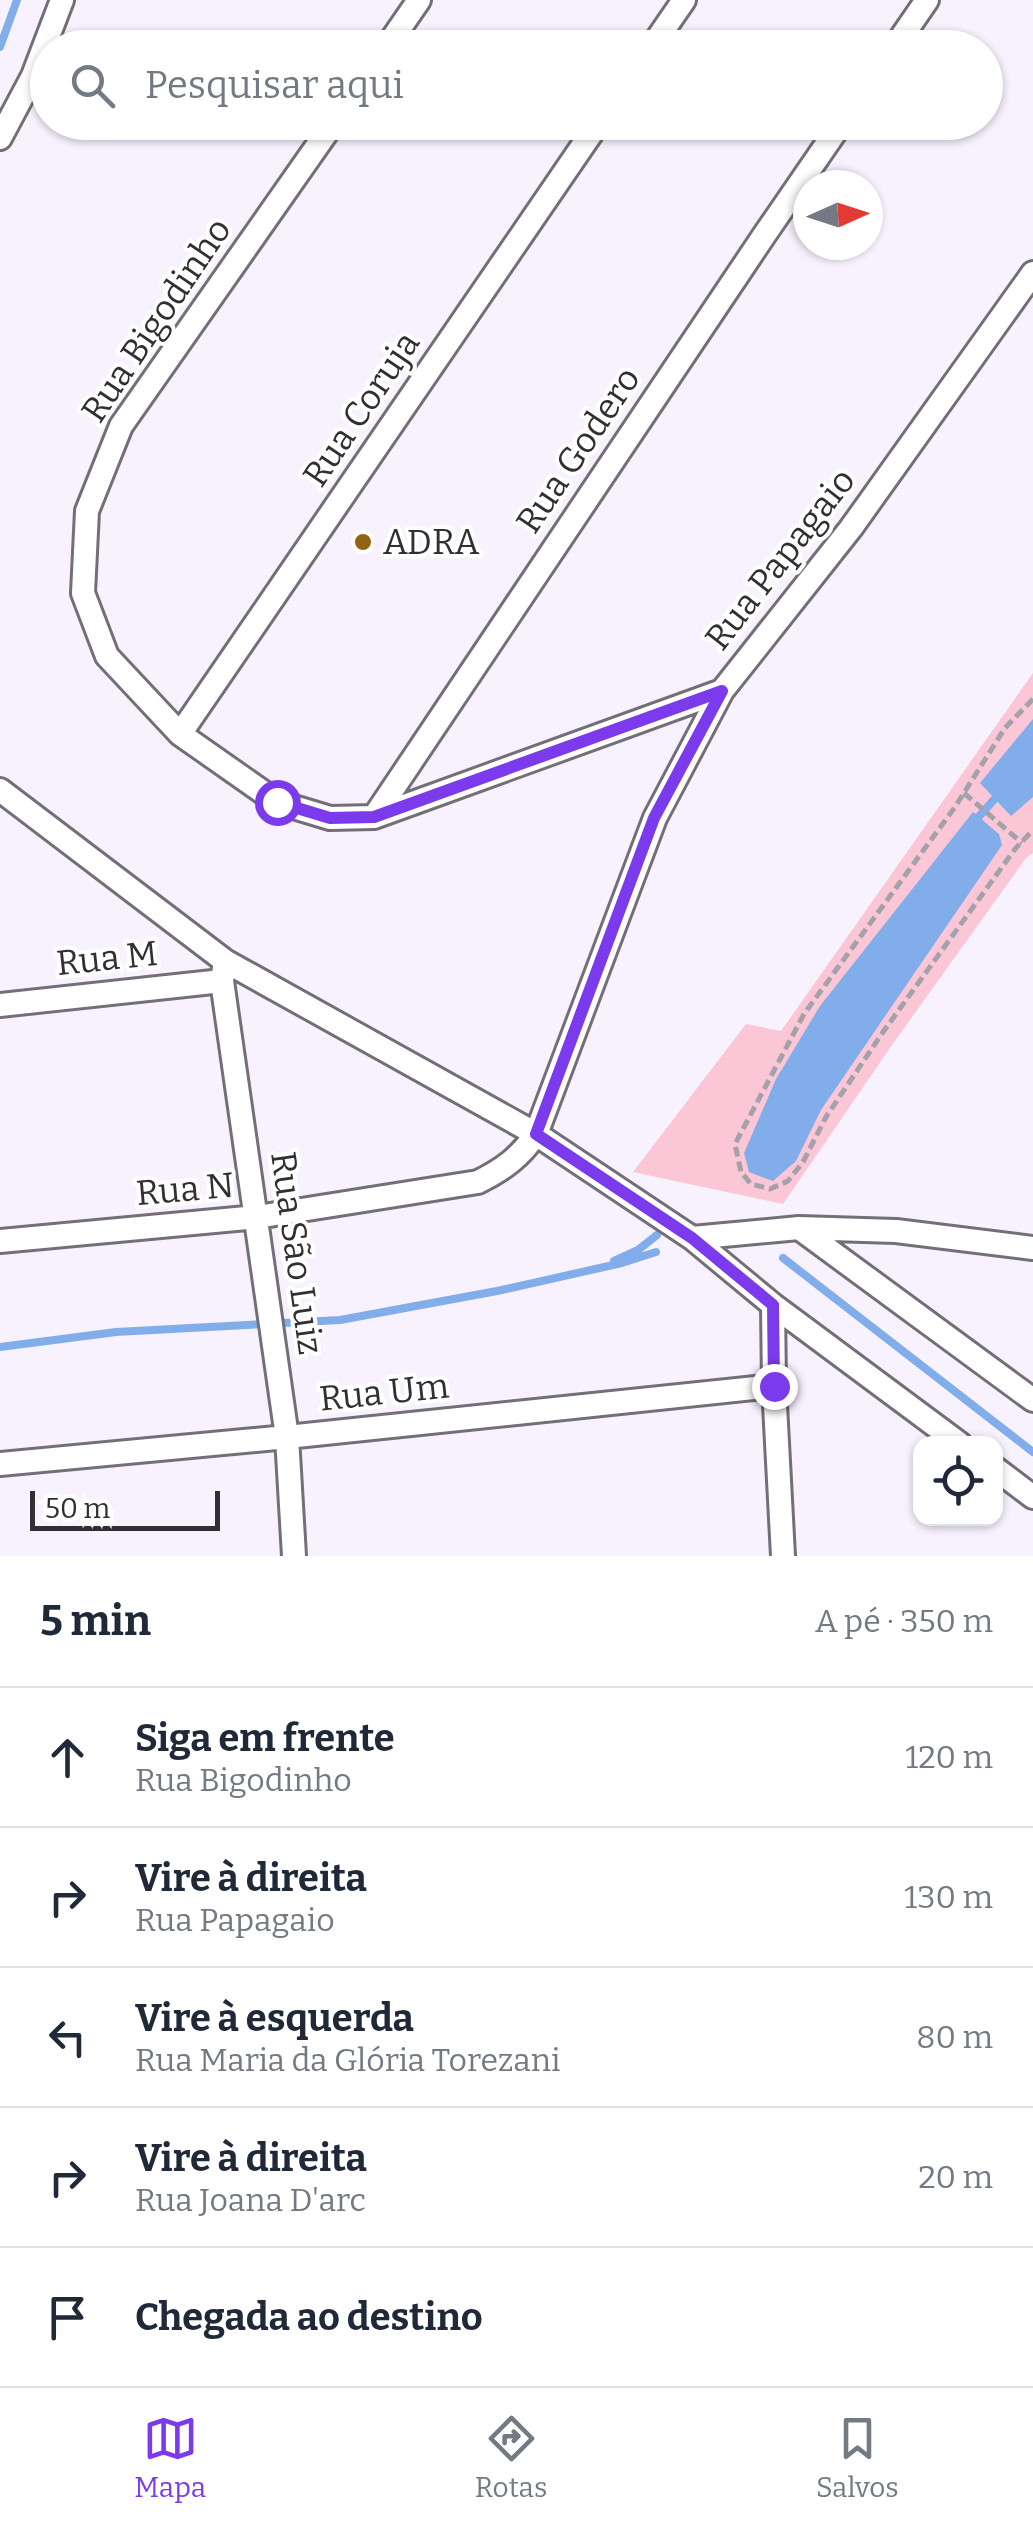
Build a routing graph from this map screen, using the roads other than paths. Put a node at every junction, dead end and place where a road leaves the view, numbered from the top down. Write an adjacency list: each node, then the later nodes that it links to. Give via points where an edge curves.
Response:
1 (62, 0): 5 (street)
2 (420, 0): 6 (street)
3 (684, 0): 7 (street)
4 (927, 0): 8 (street)
5 (51, 30)
6 (399, 30)
7 (663, 30)
8 (906, 30)
9 (30, 82): 10 (street)
10 (0, 138)
11 (321, 140): 16 (street, Rua Bigodinho, via 121,426 87,511 83,593 107,656)
12 (588, 140): 16 (street, Rua Coruja)
13 (830, 140): 18 (street, Rua Godero)
14 (1033, 273): 15 (street, Rua Papagaio, via 851,528)
15 (722, 691): 18 (street, Rua Bigodinho); 21 (street, Rua Papagaio, via 654,818)
16 (180, 734): 18 (street, Rua Bigodinho, via 277,802 330,818)
17 (0, 790): 19 (street)
18 (374, 817)
19 (224, 970): 20 (street, Rua M); 21 (street); 22 (street, Rua São Luiz)
20 (0, 1005)
21 (536, 1134): 22 (street, Rua N, via 504,1169 478,1182); 24 (street)
22 (257, 1217): 25 (street, Rua N); 31 (street, Rua São Luiz)
23 (800, 1228): 24 (street); 26 (street, via 896,1231); 29 (street)
24 (692, 1238): 27 (street)
25 (0, 1241)
26 (1033, 1248)
27 (773, 1305): 28 (street); 30 (street)
28 (774, 1386): 31 (street, Rua Um); 36 (street)
29 (1033, 1400)
30 (949, 1436)
31 (287, 1437): 32 (street, Rua Um); 35 (street, Rua São Luiz)
32 (0, 1464)
33 (1003, 1475): 34 (street)
34 (1033, 1497)
35 (294, 1556)
36 (783, 1556)

